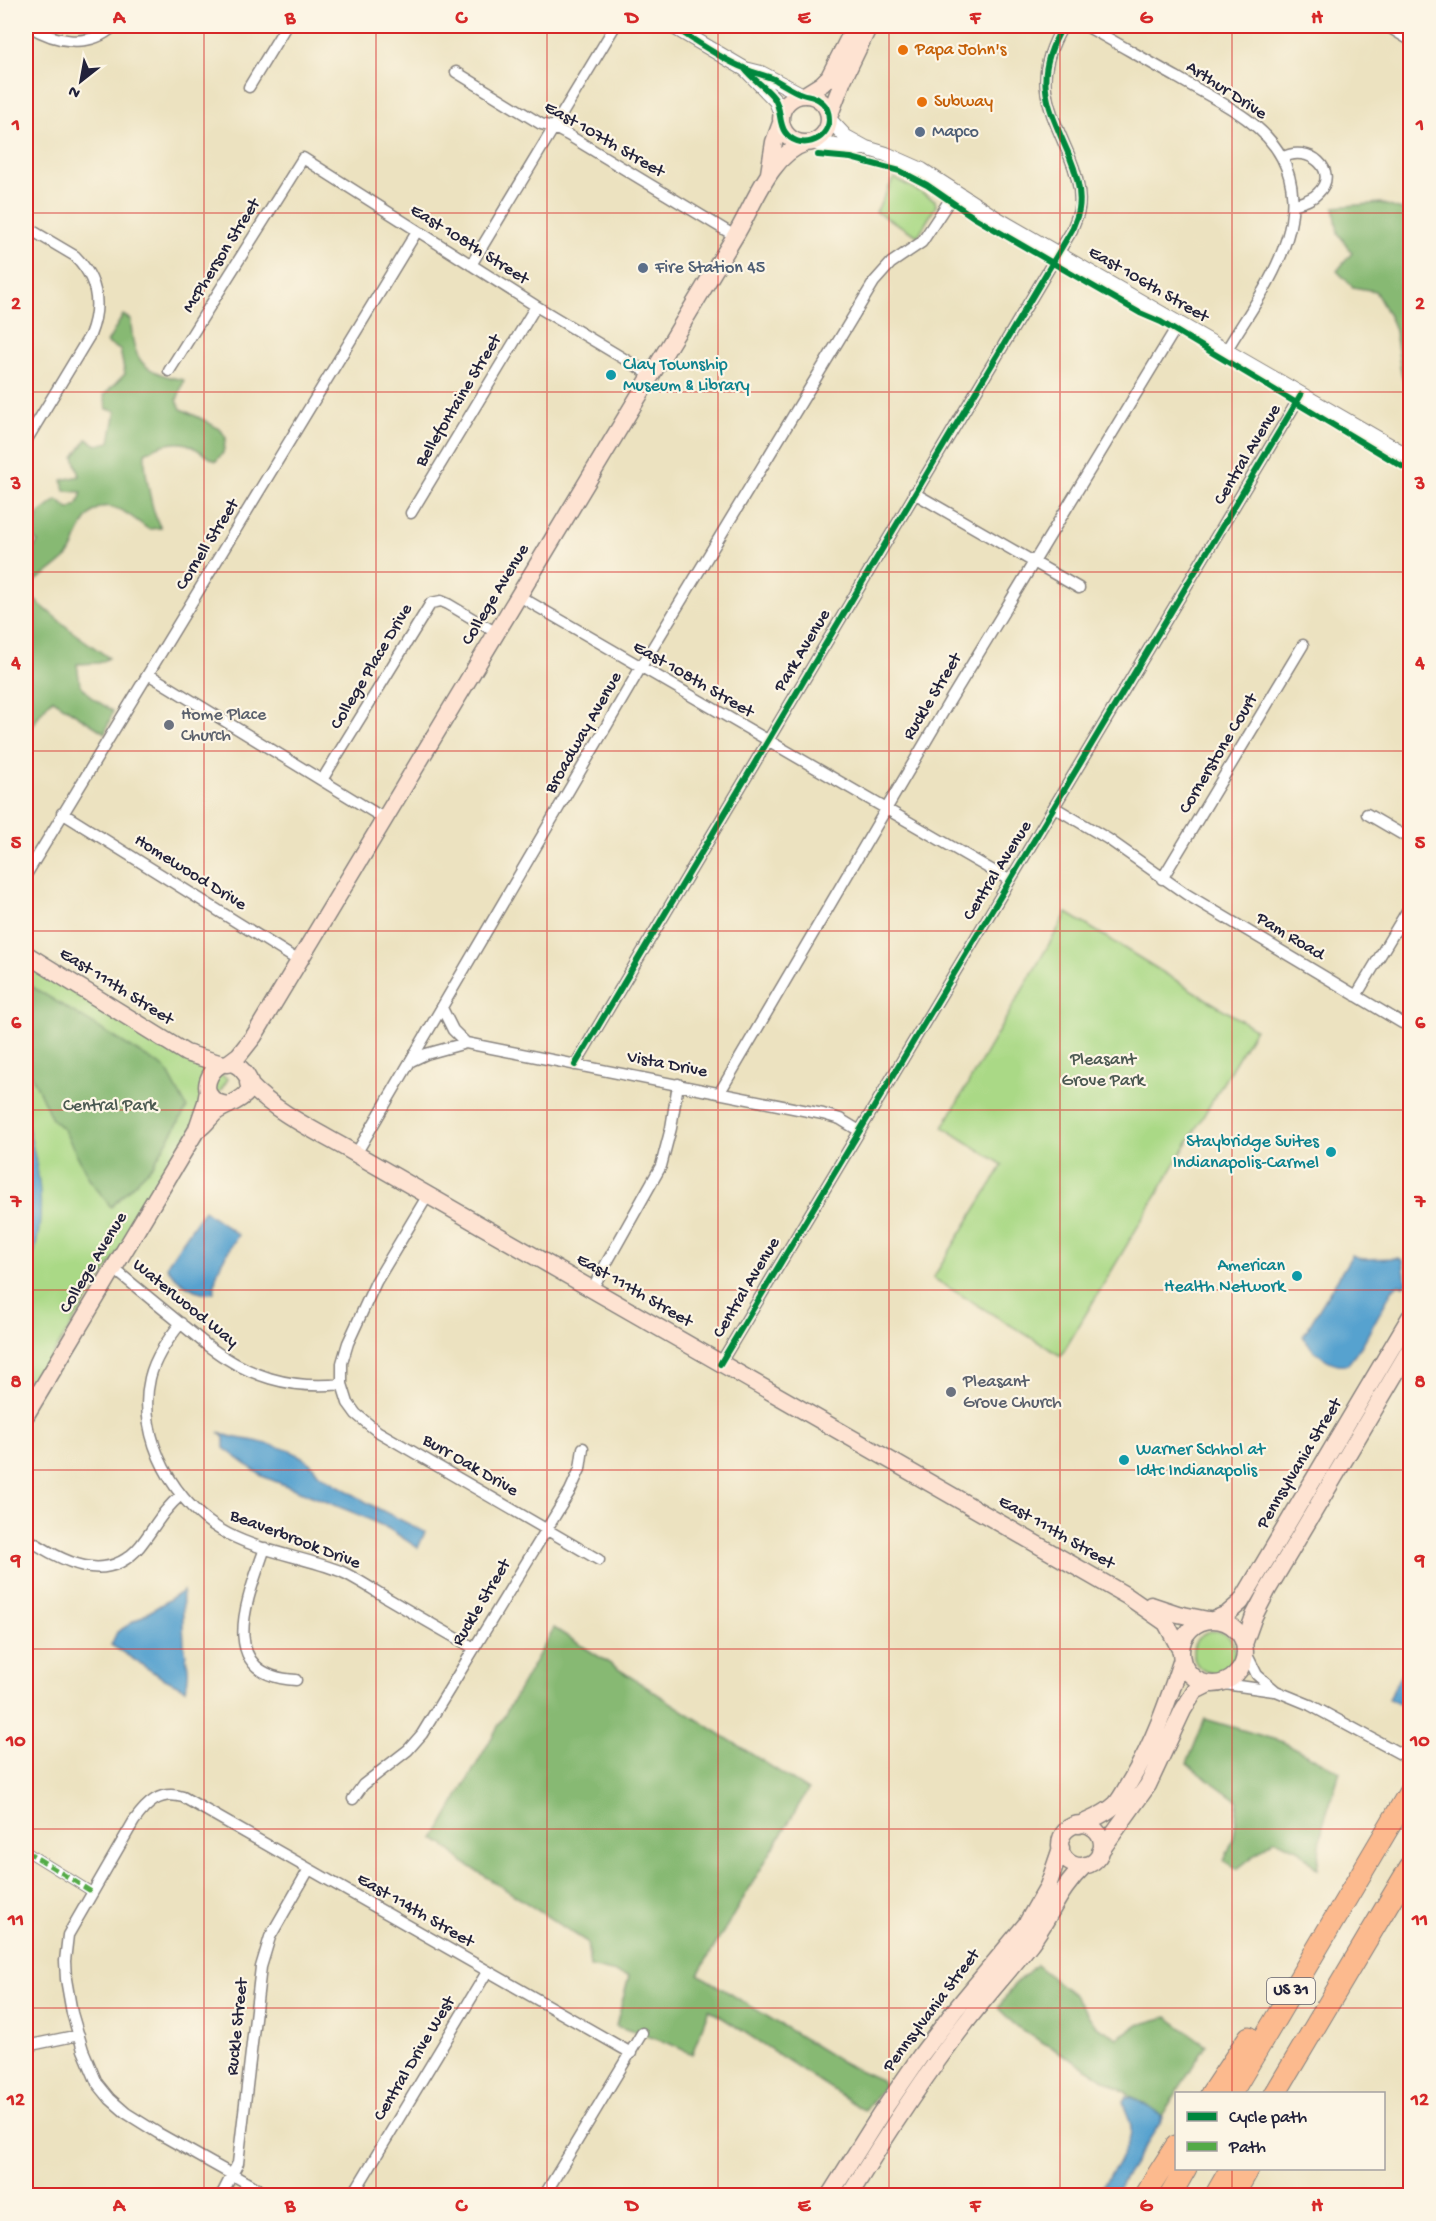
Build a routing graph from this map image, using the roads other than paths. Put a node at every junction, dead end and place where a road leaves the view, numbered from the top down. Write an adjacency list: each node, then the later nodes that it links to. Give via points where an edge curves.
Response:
1 (29, 26): 2 (street, via 68,41 94,38)
2 (114, 26)
3 (286, 26): 14 (street)
4 (615, 26): 18 (street)
5 (672, 26): 12 (street)
6 (855, 26): 15 (main road, via 829,77)
7 (869, 26): 17 (main road)
8 (1063, 26): 29 (street, Park Avenue, via 1053,41 1045,87 1052,117 1076,172 1080,202 1072,230)
9 (1086, 26): 22 (street, Arthur Drive, via 1240,115)
10 (1387, 26): 11 (street)
11 (1410, 40)
12 (745, 69): 15 (street); 16 (street, via 773,97)
13 (456, 72): 18 (street, East 107th Street)
14 (249, 87)
15 (804, 94): 16 (main road, via 788,102); 17 (main road, via 821,101)
16 (782, 118): 19 (main road, via 790,137); 23 (main road, College Avenue)
17 (829, 118): 19 (main road, via 824,134); 20 (street, East 106th Street, via 842,134)
18 (553, 127): 28 (street, East 107th Street); 30 (street)
19 (809, 142): 20 (street, East 106th Street); 23 (main road, College Avenue, via 783,155)
20 (866, 148): 24 (street, East 106th Street, via 916,168)
21 (303, 158): 27 (street, East 108th Street); 34 (street, McPherson Street)
22 (1282, 158): 25 (street, Arthur Drive, via 1292,186); 25 (street, via 1299,153 1312,155 1326,176 1320,192)
23 (769, 173): 28 (main road, College Avenue)
24 (955, 192): 29 (street, East 106th Street); 46 (street, Broadway Avenue, via 925,239 891,263 874,282)
25 (1293, 205): 33 (street, Arthur Drive, via 1280,258)
26 (26, 227): 37 (street, via 75,256 94,283 97,303 90,334)
27 (417, 231): 30 (street, East 108th Street); 47 (street, Cornell Street)
28 (735, 236): 35 (main road, College Avenue)
29 (1057, 252): 32 (street, East 106th Street); 39 (street, Park Avenue)
30 (471, 266): 31 (street, East 108th Street)
31 (536, 306): 35 (street, East 108th Street); 40 (street, Bellefontaine Street)
32 (1179, 322): 33 (street, East 106th Street); 41 (street, Ruckle Street)
33 (1226, 351): 36 (street, East 106th Street)
34 (169, 371)
35 (651, 375): 43 (main road, College Avenue)
36 (1301, 395): 38 (street, East 106th Street); 50 (street, Central Avenue)
37 (26, 441)
38 (1410, 457)
39 (914, 493): 41 (street); 48 (street, Park Avenue)
40 (411, 513)
41 (1034, 563): 42 (street); 51 (street, Ruckle Street)
42 (1079, 588)
43 (519, 596): 44 (main road, College Avenue); 46 (street, East 108th Street)
44 (495, 633): 49 (street, College Place Drive, via 448,604 431,603); 54 (main road, College Avenue)
45 (1303, 645): 57 (street, Cornerstone Court)
46 (641, 667): 48 (street, East 108th Street); 63 (street, Broadway Avenue)
47 (148, 674): 49 (street); 52 (street, Cornell Street)
48 (767, 740): 51 (street, East 108th Street); 70 (street, Park Avenue)
49 (322, 780): 54 (street)
50 (1054, 807): 57 (street, Pam Road, via 1115,844); 58 (street, Central Avenue)
51 (886, 809): 58 (street, East 108th Street); 74 (street, Ruckle Street)
52 (62, 813): 56 (street, Cornell Street); 61 (street, Homewood Drive)
53 (1367, 814): 55 (street)
54 (385, 819): 61 (main road, College Avenue)
55 (1410, 839)
56 (26, 875)
57 (1162, 879): 62 (street, Pam Road)
58 (1009, 880): 77 (street, Central Avenue)
59 (1410, 906): 62 (street)
60 (26, 954): 67 (main road, East 111th Street)
61 (300, 961): 65 (main road, College Avenue)
62 (1356, 996): 64 (street, Pam Road)
63 (442, 1008): 66 (street, via 453,1030); 68 (street, Broadway Avenue)
64 (1402, 1023)
65 (254, 1036): 69 (main road, College Avenue, via 239,1055); 71 (main road, College Avenue)
66 (466, 1043): 68 (street, Vista Drive); 70 (street, Vista Drive)
67 (186, 1053): 69 (main road, East 111th Street); 73 (main road, East 111th Street, via 199,1066)
68 (410, 1061): 79 (street, Broadway Avenue)
69 (225, 1064): 71 (main road, via 239,1067); 73 (main road, via 211,1071)
70 (575, 1065): 72 (street, Vista Drive)
71 (248, 1080): 75 (main road, via 245,1096); 76 (main road, East 111th Street)
72 (678, 1084): 74 (street, Vista Drive); 82 (street, via 671,1128 657,1174)
73 (207, 1087): 75 (main road, via 216,1102); 78 (main road, College Avenue)
74 (720, 1092): 77 (street, Vista Drive, via 831,1115)
75 (232, 1105): 76 (main road, East 111th Street); 78 (main road, College Avenue, via 212,1115)
76 (279, 1109): 79 (main road, East 111th Street)
77 (858, 1130): 86 (street, Central Avenue)
78 (196, 1131): 81 (main road, College Avenue)
79 (356, 1154): 80 (main road, East 111th Street)
80 (428, 1196): 82 (main road, East 111th Street); 87 (street, via 392,1253 353,1333 342,1363)
81 (113, 1268): 84 (street, Waterwood Way); 88 (main road, College Avenue)
82 (592, 1289): 86 (main road, East 111th Street)
83 (1410, 1317): 96 (main road, Pennsylvania Street, via 1241,1602 1225,1616)
84 (181, 1323): 87 (street, Waterwood Way, via 223,1357 252,1373 282,1383); 90 (street, Beaverbrook Drive, via 153,1366 147,1401 152,1438)
85 (1410, 1349): 98 (main road, Pennsylvania Street, via 1267,1591 1254,1616)
86 (720, 1364): 95 (main road, East 111th Street)
87 (342, 1384): 91 (street, Burr Oak Drive, via 348,1403 366,1423)
88 (26, 1415)
89 (583, 1448): 91 (street, Ruckle Street, via 577,1478)
90 (181, 1495): 92 (street, via 167,1507 134,1551 112,1564 72,1564); 93 (street, Beaverbrook Drive, via 219,1529)
91 (546, 1529): 94 (street, Burr Oak Drive); 97 (street, Ruckle Street)
92 (26, 1538)
93 (265, 1548): 97 (street, Beaverbrook Drive, via 352,1577); 100 (street, via 244,1614 245,1645 250,1658 263,1670)
94 (599, 1560)
95 (1127, 1596): 96 (main road, East 111th Street, via 1171,1612); 99 (main road, East 111th Street, via 1166,1623)
96 (1210, 1620): 98 (main road, via 1233,1626); 99 (main road, via 1189,1630)
97 (474, 1648): 105 (street, Ruckle Street, via 413,1745 363,1785)
98 (1245, 1648): 101 (main road, via 1235,1676); 102 (street, via 1257,1675)
99 (1181, 1655): 101 (main road, via 1192,1676); 106 (main road, via 1157,1731 1143,1760 1116,1804)
100 (296, 1680)
101 (1214, 1683): 102 (street); 109 (main road, via 1195,1691 1148,1785)
102 (1276, 1691): 103 (street)
103 (1407, 1757)
104 (1410, 1791): 113 (highway, US 31)
105 (352, 1799)
106 (1079, 1825): 107 (main road, via 1065,1832); 109 (main road, via 1095,1830 1102,1842)
107 (1061, 1848): 110 (main road, via 1069,1862); 134 (main road, Pennsylvania Street, via 1048,1886 1027,1923 921,2055)
108 (26, 1851): 114 (street)
109 (1100, 1852): 110 (main road)
110 (1085, 1865): 135 (main road, Pennsylvania Street, via 1059,1895 1031,1943 942,2054)
111 (1410, 1867): 115 (highway, US 31)
112 (309, 1869): 114 (street, East 114th Street, via 183,1797 166,1794 145,1805); 116 (street, East 114th Street); 129 (street, Ruckle Street, via 270,1936 261,1966 242,2143)
113 (1352, 1889): 121 (highway, via 1285,1981); 122 (highway, US 31)
114 (92, 1892): 118 (street, via 71,1929 65,1950 66,1979)
115 (1387, 1906): 123 (highway, US 31); 124 (highway, via 1353,1984)
116 (487, 1972): 120 (street, East 114th Street); 132 (street, Central Drive West)
117 (642, 2033): 120 (street)
118 (79, 2035): 119 (street); 129 (street, via 97,2083 110,2099 130,2115)
119 (26, 2046)
120 (631, 2053): 133 (street)
121 (1212, 2092)
122 (1232, 2092)
123 (1276, 2092)
124 (1292, 2092)
125 (1175, 2148): 136 (highway)
126 (1185, 2170): 137 (highway)
127 (1230, 2170): 138 (highway)
128 (1248, 2170): 139 (highway)
129 (233, 2175): 130 (street, Ruckle Street); 131 (street)
130 (221, 2196)
131 (270, 2196)
132 (352, 2196)
133 (544, 2196)
134 (829, 2196)
135 (849, 2196)
136 (1144, 2196)
137 (1170, 2196)
138 (1215, 2196)
139 (1233, 2196)

